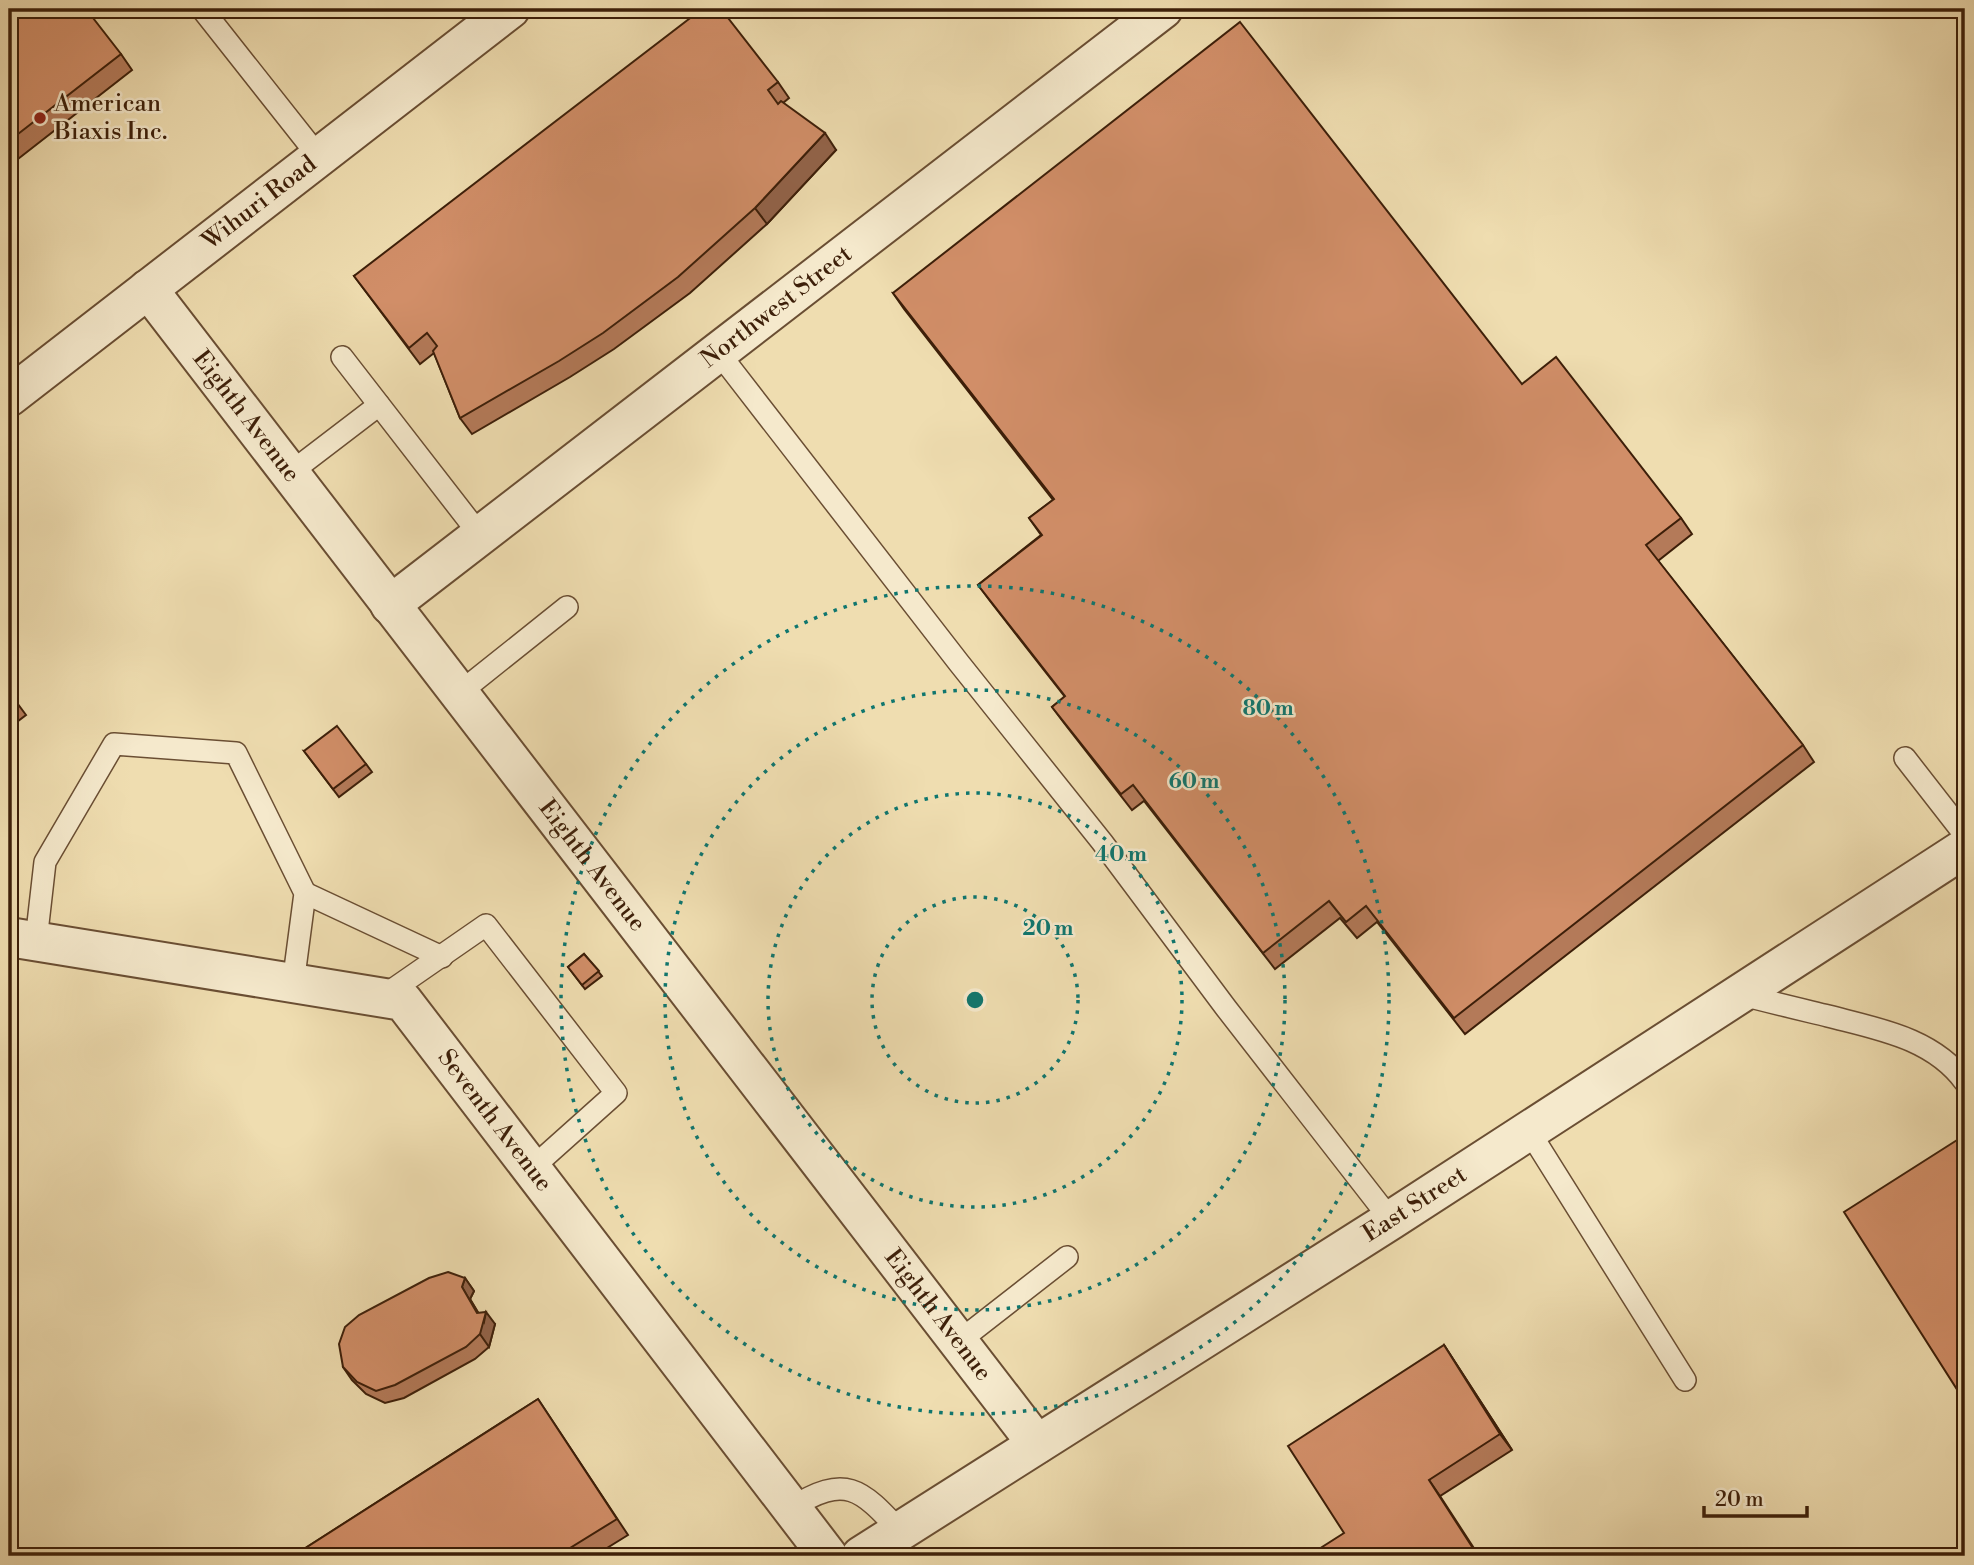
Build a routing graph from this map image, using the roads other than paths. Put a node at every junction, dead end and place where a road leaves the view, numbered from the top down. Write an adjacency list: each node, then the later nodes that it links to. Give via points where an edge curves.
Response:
1 (202, 9): 4 (lane)
2 (510, 9): 4 (street, Wihuri Road)
3 (1163, 9): 6 (street, Northwest Street)
4 (319, 157): 5 (street, Wihuri Road)
5 (148, 289): 8 (street, Wihuri Road); 10 (street, Eighth Avenue)
6 (718, 352): 11 (street, Northwest Street); 27 (lane)
7 (342, 357): 9 (lane)
8 (9, 397)
9 (379, 405): 10 (lane); 11 (lane)
10 (290, 473): 12 (street, Eighth Avenue)
11 (480, 535): 12 (street, Northwest Street)
12 (390, 605): 14 (street, Eighth Avenue)
13 (567, 607): 14 (lane)
14 (458, 694): 29 (street, Eighth Avenue)
15 (1905, 758): 16 (lane)
16 (1965, 835)
17 (1965, 848): 22 (street, East Street)
18 (306, 893): 19 (lane, via 236,753 114,744 45,862); 20 (lane); 21 (lane)
19 (23, 939): 21 (street, Seventh Avenue)
20 (442, 957): 23 (lane); 26 (lane, via 486,925 616,1093)
21 (293, 984): 23 (street, Seventh Avenue)
22 (1739, 995): 24 (lane, via 1888,1031 1940,1057); 25 (street, East Street)
23 (381, 998): 26 (street, Seventh Avenue, via 403,1001)
24 (1965, 1082)
25 (1529, 1131): 27 (street, East Street); 30 (lane)
26 (531, 1169): 32 (street, Seventh Avenue)
27 (1391, 1220): 31 (street, East Street)
28 (1067, 1257): 29 (lane)
29 (958, 1342): 31 (street, Eighth Avenue)
30 (1685, 1380)
31 (1037, 1444): 33 (street, East Street)
32 (791, 1508): 33 (lane, via 821,1491 854,1490 872,1501); 34 (street, Seventh Avenue)
33 (900, 1531): 35 (street, East Street)
34 (828, 1556)
35 (862, 1556)

